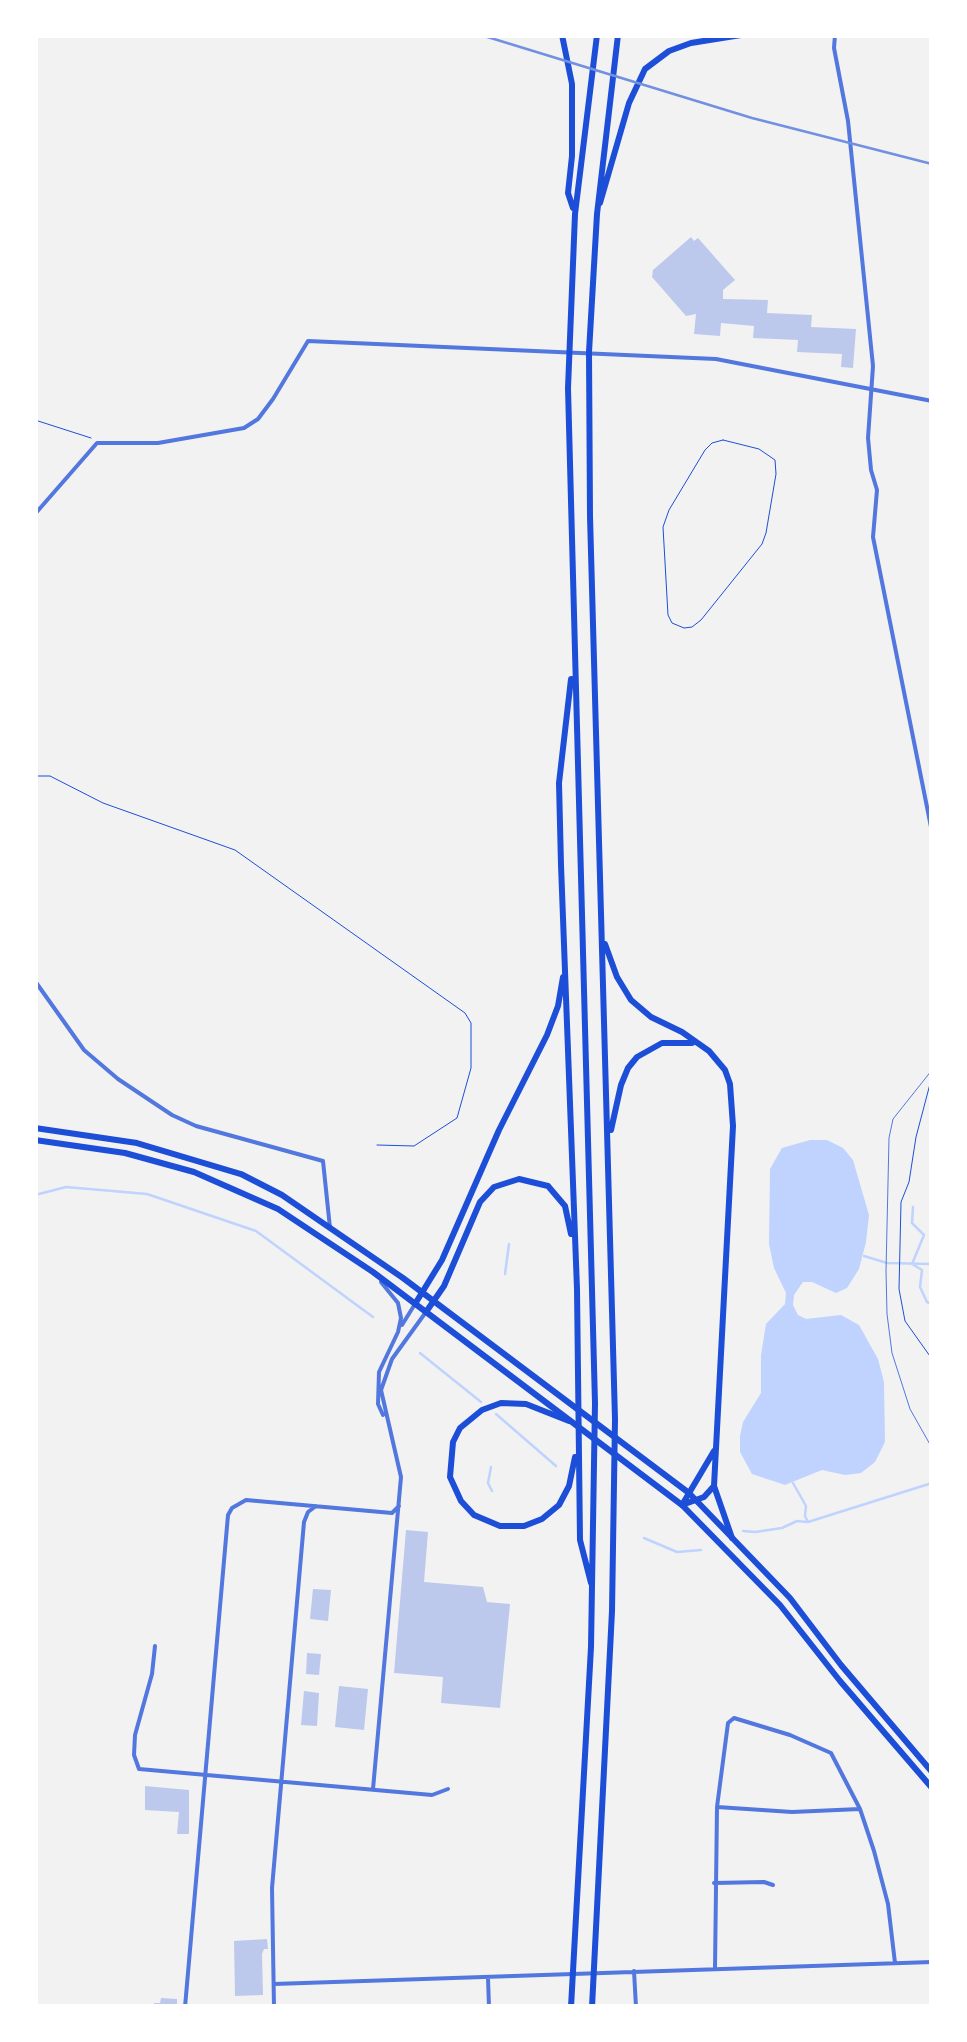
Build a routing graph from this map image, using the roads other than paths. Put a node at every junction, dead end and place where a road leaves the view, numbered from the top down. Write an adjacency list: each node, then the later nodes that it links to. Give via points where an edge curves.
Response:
1 (562, 35): 6 (main road, via 572,84 568,194)
2 (597, 35): 6 (main road)
3 (618, 35): 7 (main road)
4 (741, 35): 7 (main road, via 669,50 645,70)
5 (835, 35): 8 (street)
6 (575, 214): 13 (main road, via 568,441)
7 (596, 214): 15 (main road, via 589,416)
8 (873, 389): 9 (street); 11 (street, via 716,359 308,341 273,399 244,428 158,443); 14 (street, via 868,438 874,537)
9 (932, 401)
10 (91, 438): 11 (lane)
11 (98, 443): 12 (street)
12 (35, 514)
13 (574, 658): 16 (main road, via 560,783); 43 (main road)
14 (932, 832)
15 (603, 938): 18 (main road, via 631,1000); 22 (main road)
16 (565, 962): 25 (main road); 26 (main road, via 548,1036)
17 (35, 981): 23 (street, via 92,1058 172,1115 323,1162)
18 (697, 1043): 22 (main road, via 662,1044 628,1068); 34 (main road, via 725,1070 734,1103)
19 (932, 1070): 35 (lane, via 893,1119 886,1256 895,1366)
20 (35, 1128): 23 (main road, via 198,1159 269,1188)
21 (35, 1140): 24 (main road, via 134,1154 235,1188)
22 (609, 1140): 65 (main road, via 615,1470)
23 (330, 1228): 26 (main road)
24 (373, 1272): 28 (main road); 30 (street, via 398,1303)
25 (577, 1290): 27 (main road, via 565,1206 548,1186 519,1179 486,1193); 33 (main road)
26 (422, 1293): 27 (main road); 28 (main road)
27 (434, 1301): 29 (main road); 37 (main road)
28 (415, 1304): 29 (main road); 30 (street)
29 (426, 1312): 31 (main road); 32 (street, via 384,1375)
30 (398, 1332): 32 (street, via 376,1386)
31 (569, 1421): 33 (main road, via 526,1404 482,1410 453,1442 452,1484 482,1520 508,1527 533,1523 566,1494); 39 (main road)
32 (388, 1424): 41 (street)
33 (578, 1442): 43 (main road, via 580,1540)
34 (715, 1448): 36 (main road); 37 (main road)
35 (932, 1448)
36 (714, 1486): 38 (main road); 42 (main road)
37 (689, 1493): 38 (main road); 39 (main road)
38 (697, 1501): 39 (main road); 42 (main road)
39 (682, 1505): 48 (main road, via 780,1605)
40 (316, 1506): 41 (street, via 392,1512); 46 (street, via 246,1500 228,1515); 47 (street, via 304,1522)
41 (399, 1506): 49 (street)
42 (732, 1538): 45 (main road, via 790,1598)
43 (593, 1588): 64 (main road)
44 (155, 1646): 46 (street, via 135,1764 140,1770)
45 (932, 1772)
46 (206, 1776): 47 (street); 61 (street)
47 (282, 1781): 49 (street); 60 (street, via 272,1888)
48 (932, 1788)
49 (373, 1789): 50 (street, via 432,1795)
50 (448, 1789)
51 (717, 1806): 52 (street); 52 (street, via 734,1718 831,1753); 53 (street)
52 (860, 1810): 56 (street, via 882,1876)
53 (714, 1883): 54 (street); 57 (street)
54 (773, 1885)
55 (932, 1962): 56 (street)
56 (896, 1963): 57 (street)
57 (716, 1968): 58 (street)
58 (634, 1971): 59 (street); 66 (street)
59 (488, 1978): 60 (street); 63 (street)
60 (274, 1984): 62 (street)
61 (185, 2007)
62 (274, 2007)
63 (489, 2007)
64 (571, 2007)
65 (592, 2007)
66 (636, 2007)

